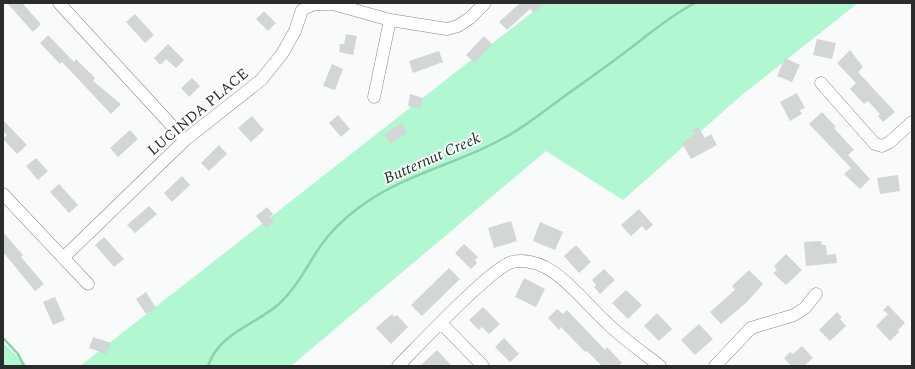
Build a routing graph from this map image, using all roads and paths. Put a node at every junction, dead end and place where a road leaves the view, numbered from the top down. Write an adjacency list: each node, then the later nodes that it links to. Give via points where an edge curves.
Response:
1 (59, 3): 8 (street)
2 (485, 3): 4 (street, via 470,18 458,26 447,29)
3 (299, 7): 4 (street, via 333,4); 8 (street, LUCINDA PLACE, via 295,31 282,54 261,80)
4 (390, 20): 6 (street)
5 (821, 83): 7 (street, via 875,144 882,146 890,142)
6 (374, 97)
7 (912, 122)
8 (185, 140): 10 (street, LUCINDA PLACE)
9 (3, 194): 10 (street)
10 (63, 258): 11 (street)
11 (88, 284)
12 (816, 294): 17 (street, via 805,308 794,315 750,328)
13 (441, 323): 14 (street); 15 (street); 16 (street, via 499,269 512,262 537,264 567,283 606,323)
14 (398, 366)
15 (484, 366)
16 (660, 366)
17 (715, 366)

